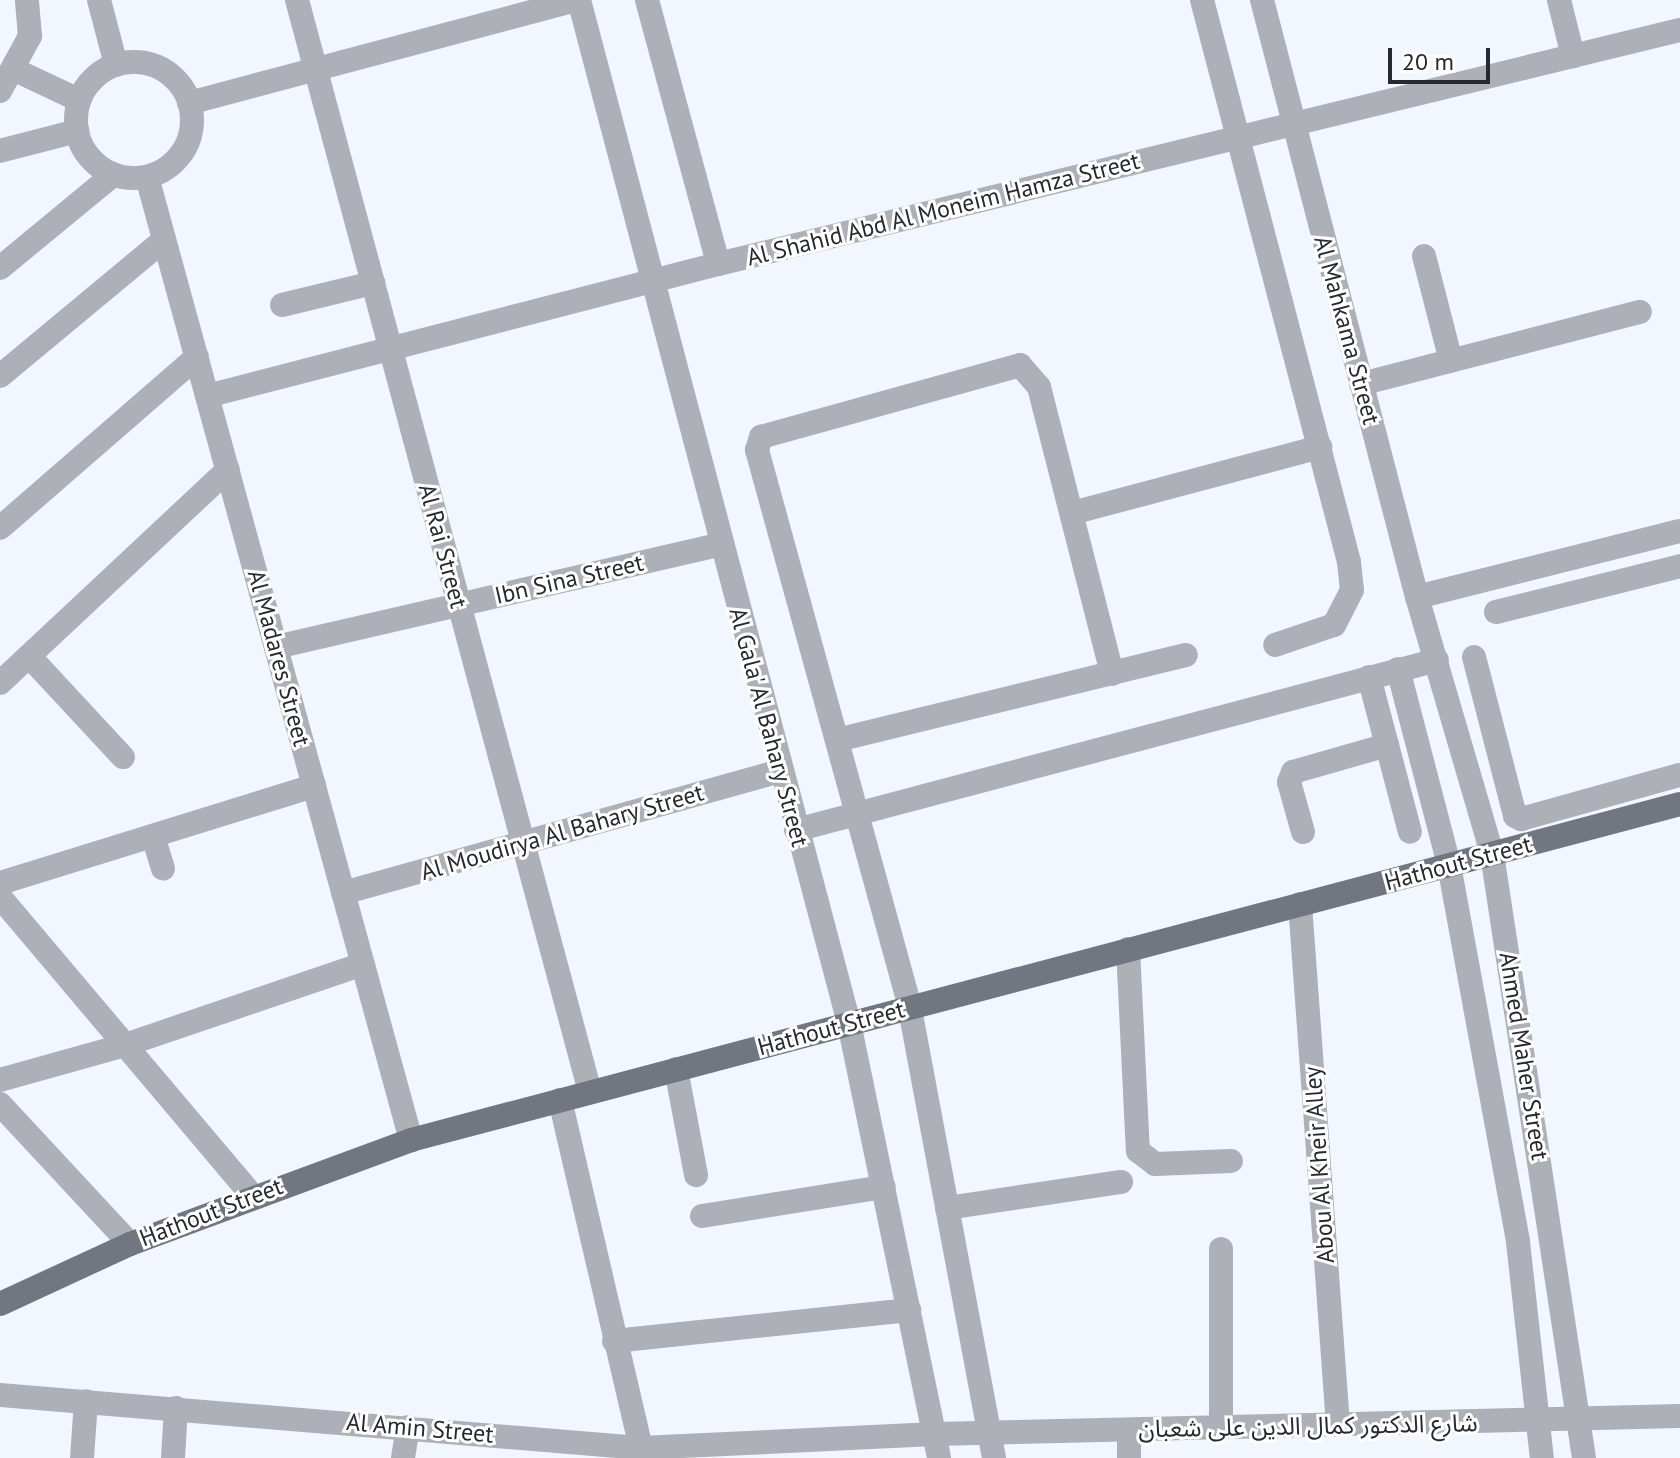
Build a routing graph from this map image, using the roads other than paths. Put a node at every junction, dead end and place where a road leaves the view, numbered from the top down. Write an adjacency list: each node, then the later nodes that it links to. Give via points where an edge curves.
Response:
1 (27, 0): 12 (street, via 32,27)
2 (99, 0): 11 (street)
3 (297, 0): 13 (street, Al Rai Street)
4 (577, 0): 13 (street); 27 (street, Al Gala' Al Bahary Street)
5 (647, 0): 25 (street)
6 (1202, 0): 19 (street)
7 (1262, 0): 17 (street, Al Mahkama Street)
8 (1559, 0): 10 (street)
9 (1680, 30): 10 (street, Al Shahid Abd Al Moneim Hamza Street)
10 (1573, 56): 17 (street, Al Shahid Abd Al Moneim Hamza Street)
11 (116, 65): 15 (street, via 88,85); 16 (street, via 139,63 161,69 179,83)
12 (13, 69): 14 (street); 15 (street)
13 (315, 69): 16 (street); 28 (street, Al Rai Street)
14 (0, 91)
15 (79, 100): 18 (street)
16 (189, 103): 22 (street, via 190,131 179,157)
17 (1294, 123): 19 (street, Al Shahid Abd Al Moneim Hamza Street); 35 (street, Al Mahkama Street)
18 (77, 131): 20 (street); 21 (street, via 90,157)
19 (1238, 137): 25 (street, Al Shahid Abd Al Moneim Hamza Street); 37 (street)
20 (0, 151)
21 (113, 175): 22 (street); 26 (street)
22 (147, 177): 23 (street, Al Madares Street)
23 (164, 240): 32 (street, Al Madares Street); 34 (street)
24 (1424, 256): 33 (street)
25 (718, 264): 27 (street, Al Shahid Abd Al Moneim Hamza Street)
26 (0, 268)
27 (653, 281): 31 (street, Al Shahid Abd Al Moneim Hamza Street); 42 (street, Al Gala' Al Bahary Street)
28 (373, 283): 29 (street); 31 (street, Al Rai Street)
29 (282, 305)
30 (1640, 312): 33 (street)
31 (391, 350): 36 (street, Al Shahid Abd Al Moneim Hamza Street); 45 (street, Al Rai Street)
32 (197, 357): 36 (street, Al Madares Street); 40 (street)
33 (1451, 361): 35 (street)
34 (0, 376)
35 (1361, 384): 44 (street, Al Mahkama Street)
36 (207, 396): 38 (street, Al Madares Street)
37 (1320, 447): 39 (street); 47 (street, via 1352,590 1334,625)
38 (228, 470): 48 (street, Al Madares Street); 50 (street)
39 (1072, 513): 54 (street); 57 (street, via 1039,387 1020,365 761,437 757,450)
40 (0, 528)
41 (1680, 531): 44 (street)
42 (721, 544): 45 (street, Ibn Sina Street); 60 (street, Al Gala' Al Bahary Street)
43 (1680, 566): 46 (street)
44 (1417, 597): 52 (street, Al Mahkama Street)
45 (459, 604): 48 (street, Ibn Sina Street); 69 (street, Al Rai Street)
46 (1496, 612)
47 (1275, 645)
48 (276, 647): 62 (street, Al Madares Street)
49 (1186, 655): 54 (street)
50 (29, 656): 56 (street); 59 (street)
51 (1474, 657): 61 (street, via 1515,816 1521,819)
52 (1437, 660): 53 (street); 70 (street, Ahmed Maher Street)
53 (1398, 669): 55 (street); 71 (street, Ahmed Maher Street)
54 (1112, 674): 57 (street)
55 (1369, 677): 58 (street); 64 (street)
56 (0, 683)
57 (837, 740): 64 (street)
58 (1387, 745): 66 (street, via 1293,772 1289,782); 67 (street)
59 (123, 757)
60 (780, 771): 65 (street, Al Gala' Al Bahary Street); 69 (street, Al Moudirya Al Bahary Street)
61 (1680, 775)
62 (314, 786): 68 (street); 74 (street, Al Madares Street)
63 (1680, 804): 70 (main road, Hathout Street)
64 (857, 815): 65 (street); 79 (street)
65 (796, 830): 80 (street, Al Gala' Al Bahary Street)
66 (1303, 832)
67 (1410, 832)
68 (153, 836): 72 (street); 73 (street)
69 (521, 843): 74 (street, Al Moudirya Al Bahary Street); 84 (street, Al Rai Street)
70 (1492, 854): 71 (main road, Hathout Street); 104 (street, Ahmed Maher Street)
71 (1449, 865): 76 (main road, Hathout Street); 105 (street, Ahmed Maher Street, via 1518,1242)
72 (163, 869)
73 (0, 883)
74 (343, 893): 78 (street, Al Madares Street)
75 (0, 897): 81 (street)
76 (1300, 904): 77 (main road, Hathout Street); 106 (street, Abou Al Kheir Alley)
77 (1128, 949): 79 (main road, Hathout Street); 88 (street, via 1138,1151 1155,1164)
78 (363, 964): 81 (street); 87 (street, Al Madares Street)
79 (910, 1007): 80 (main road, Hathout Street); 93 (street)
80 (849, 1023): 82 (main road, Hathout Street); 91 (street, Al Gala' Al Bahary Street)
81 (125, 1045): 83 (street); 92 (street)
82 (676, 1069): 84 (main road, Hathout Street); 89 (street)
83 (0, 1080)
84 (590, 1092): 85 (main road, Hathout Street)
85 (560, 1100): 87 (main road, Hathout Street); 99 (street)
86 (0, 1104): 95 (street)
87 (411, 1140): 92 (main road, Hathout Street)
88 (1231, 1161)
89 (696, 1175)
90 (1121, 1182): 93 (street)
91 (884, 1187): 94 (street); 98 (street, Al Gala' Al Bahary Street)
92 (252, 1195): 95 (main road, Hathout Street)
93 (947, 1208): 110 (street)
94 (702, 1216)
95 (130, 1244): 97 (main road, Hathout Street)
96 (1221, 1249): 108 (street)
97 (0, 1304)
98 (909, 1310): 99 (street); 111 (street, Al Gala' Al Bahary Street)
99 (614, 1341): 112 (street)
100 (0, 1395): 101 (street, Al Amin Street)
101 (86, 1401): 102 (street, Al Amin Street); 113 (street)
102 (176, 1408): 107 (street, Al Amin Street); 114 (street)
103 (1680, 1416): 104 (street, شارع الدكتور كمال الدين على شعبان)
104 (1580, 1420): 105 (street, شارع الدكتور كمال الدين على شعبان); 119 (street, Ahmed Maher Street)
105 (1538, 1421): 106 (street, شارع الدكتور كمال الدين على شعبان); 118 (street, Ahmed Maher Street)
106 (1338, 1425): 108 (street, شارع الدكتور كمال الدين على شعبان)
107 (408, 1427): 112 (street, Al Amin Street); 115 (street)
108 (1221, 1428): 109 (street, شارع الدكتور كمال الدين على شعبان)
109 (1129, 1430): 110 (street, شارع الدكتور كمال الدين على شعبان); 117 (street)
110 (990, 1433): 111 (street, شارع الدكتور كمال الدين على شعبان); 116 (street)
111 (937, 1446): 112 (street, Al Amin Street)
112 (642, 1453)
113 (82, 1458)
114 (173, 1458)
115 (403, 1458)
116 (994, 1458)
117 (1129, 1458)
118 (1542, 1458)
119 (1584, 1458)

